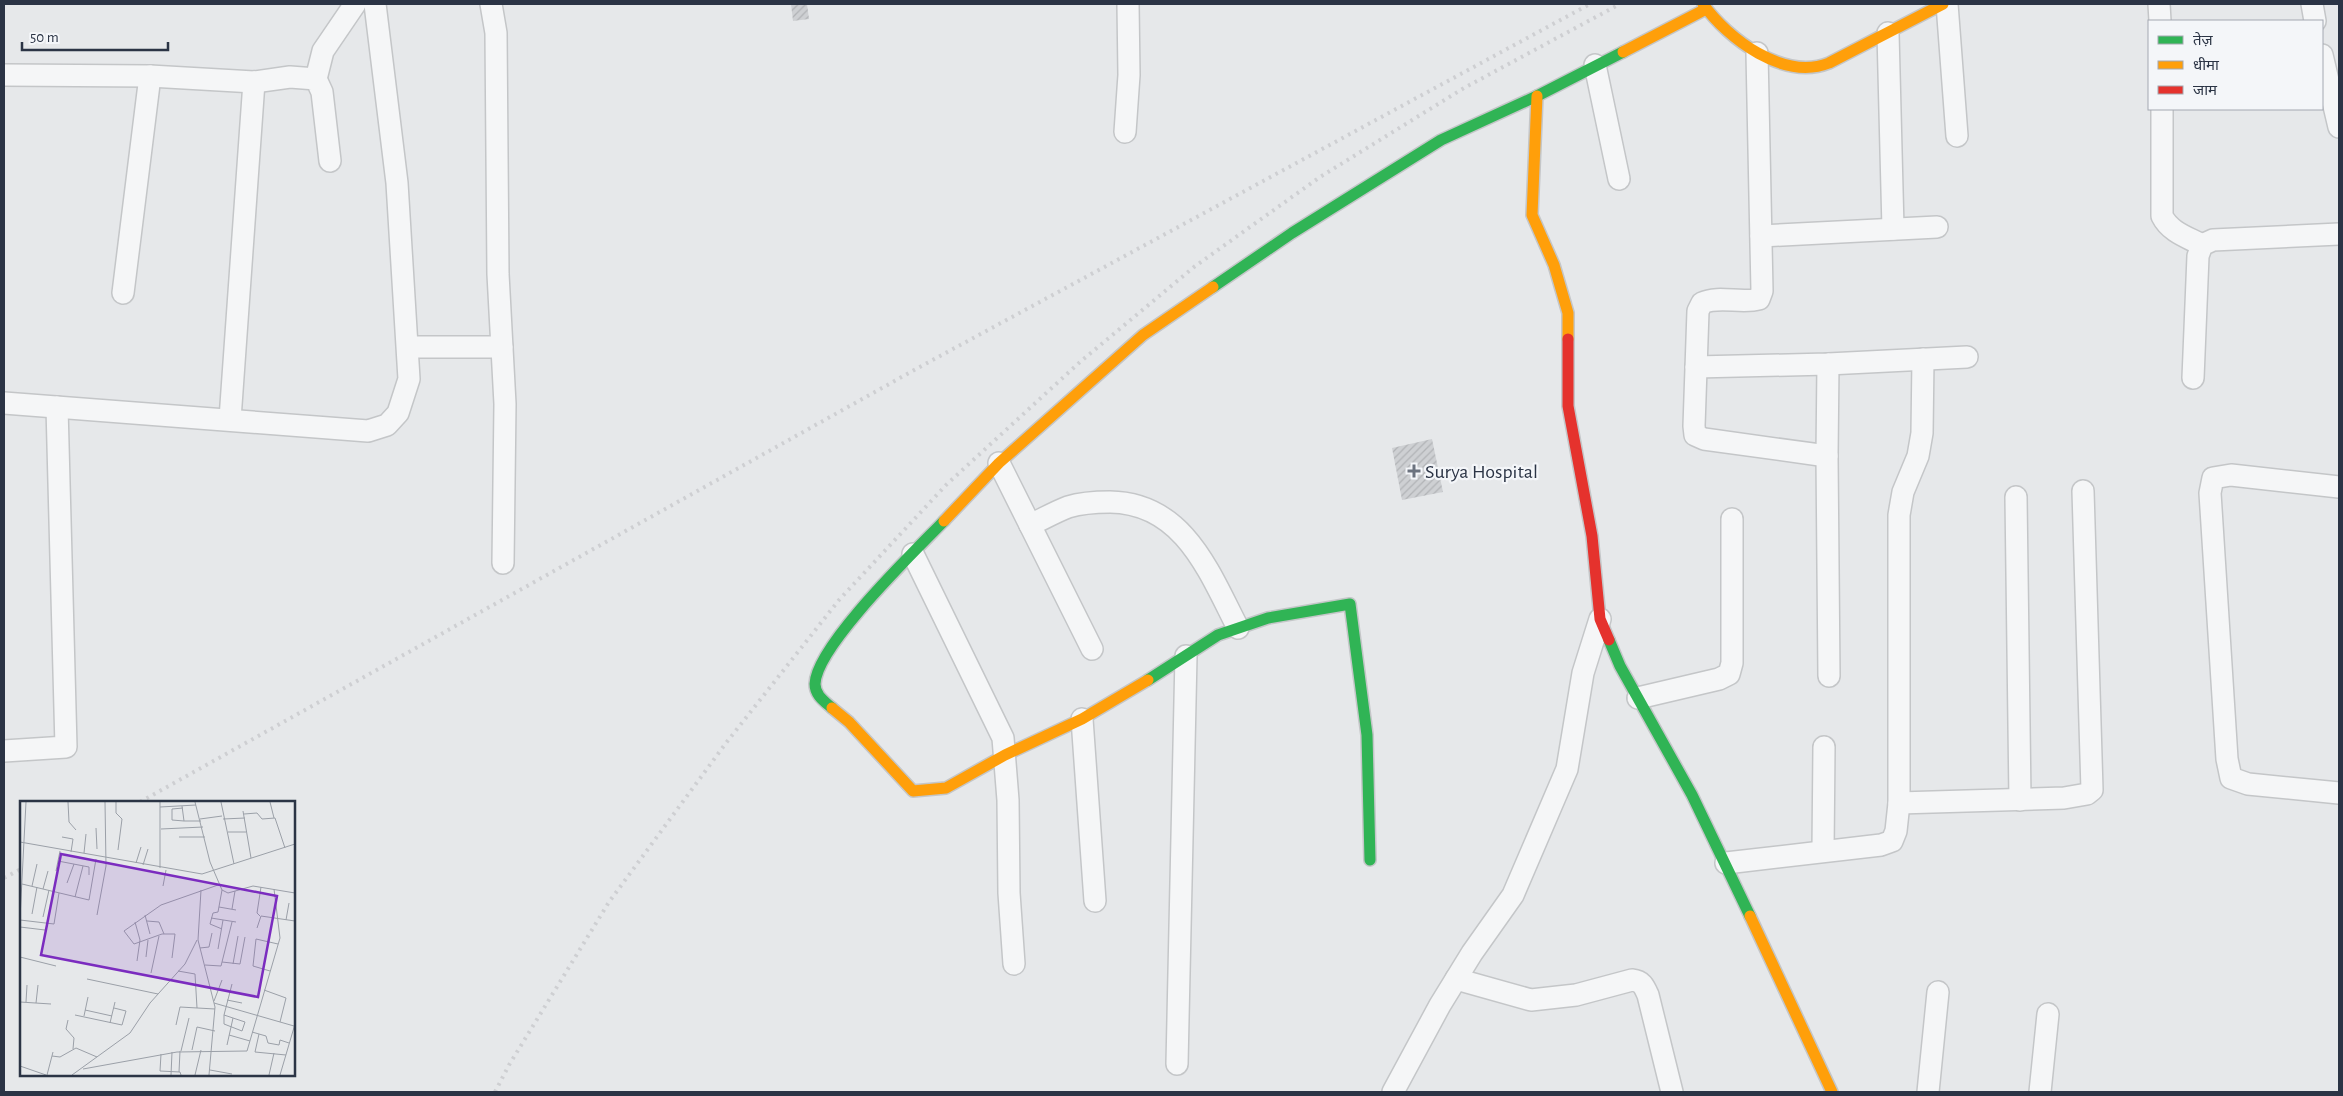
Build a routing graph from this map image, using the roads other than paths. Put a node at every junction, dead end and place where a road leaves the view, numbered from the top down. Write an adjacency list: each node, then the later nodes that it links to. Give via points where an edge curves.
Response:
1 (355, 4): 18 (street, via 323,51)
2 (375, 4): 33 (street, via 397,183)
3 (491, 4): 34 (street, via 496,33 498,274)
4 (1128, 4): 23 (street, via 1129,75)
5 (1943, 4): 12 (street)
6 (1947, 4): 24 (street)
7 (2159, 4): 10 (street)
8 (2312, 4): 11 (street)
9 (1704, 6): 13 (street, via 1730,35); 15 (street)
10 (2160, 20)
11 (2315, 20)
12 (1888, 33): 13 (street, via 1821,66 1798,66); 28 (street)
13 (1757, 52): 30 (street)
14 (2323, 59): 22 (street)
15 (1595, 65): 20 (street); 26 (street)
16 (4, 75): 17 (street)
17 (150, 76): 19 (street); 32 (street)
18 (316, 79): 19 (street, via 290,77); 25 (street, via 324,105)
19 (254, 82): 42 (street)
20 (1537, 96): 44 (street, via 1441,140 1292,233 1143,335); 52 (street, via 1532,215 1554,265 1568,313 1568,406 1592,536)
21 (2162, 110): 31 (street, via 2162,216 2172,230)
22 (2339, 127)
23 (1125, 132)
24 (1956, 136)
25 (330, 161)
26 (1619, 179)
27 (1937, 227): 28 (street)
28 (1893, 229): 30 (street)
29 (2339, 234): 31 (street, via 2213,240)
30 (1761, 236): 38 (street, via 1762,291 1759,299 1709,300 1702,303 1698,311)
31 (2202, 245): 39 (street, via 2198,256)
32 (123, 293)
33 (408, 347): 34 (street); 42 (street, via 410,379 398,413 387,425 368,431)
34 (502, 347): 51 (street, via 505,404)
35 (1967, 357): 36 (street)
36 (1923, 359): 37 (street); 64 (street, via 1922,433 1899,515)
37 (1828, 364): 38 (street); 43 (street)
38 (1696, 367): 43 (street, via 1695,435 1704,439)
39 (2193, 378)
40 (4, 403): 41 (street)
41 (57, 407): 42 (street); 60 (street, via 66,747)
42 (230, 419)
43 (1827, 456): 56 (street)
44 (999, 463): 49 (street); 50 (street)
45 (2339, 487): 62 (street, via 2231,475 2213,478 2210,493 2227,759 2232,778 2248,784)
46 (2083, 491): 63 (street, via 2092,790 2064,798)
47 (2016, 497): 63 (street)
48 (1732, 519): 57 (street, via 1732,664 1729,674)
49 (1030, 525): 53 (street, via 1069,507 1096,502 1129,502 1163,515 1189,541 1203,562); 54 (street)
50 (913, 554): 61 (street, via 1003,738); 61 (street, via 835,641 817,673 815,685 819,697 849,722 913,791 946,788)
51 (503, 563)
52 (1600, 619): 57 (street); 70 (street, via 1583,673 1567,769 1514,895)
53 (1238, 628): 55 (street, via 1218,635); 66 (street, via 1268,618 1350,604 1367,735)
54 (1092, 649)
55 (1186, 656): 58 (street); 73 (street)
56 (1829, 676)
57 (1638, 698): 67 (street)
58 (1082, 720): 61 (street); 68 (street)
59 (1824, 747): 65 (street)
60 (4, 751)
61 (1005, 755): 69 (street)
62 (2339, 793)
63 (2020, 800): 64 (street)
64 (1899, 803): 65 (street, via 1892,841)
65 (1823, 851): 67 (street)
66 (1370, 860)
67 (1726, 863): 76 (street)
68 (1095, 901)
69 (1014, 964)
70 (1456, 979): 74 (street); 75 (street, via 1531,1000 1576,995 1638,981 1648,995)
71 (1938, 992): 77 (street)
72 (2048, 1014): 78 (street)
73 (1177, 1064)
74 (1393, 1092)
75 (1672, 1092)
76 (1832, 1092)
77 (1928, 1092)
78 (2040, 1092)

